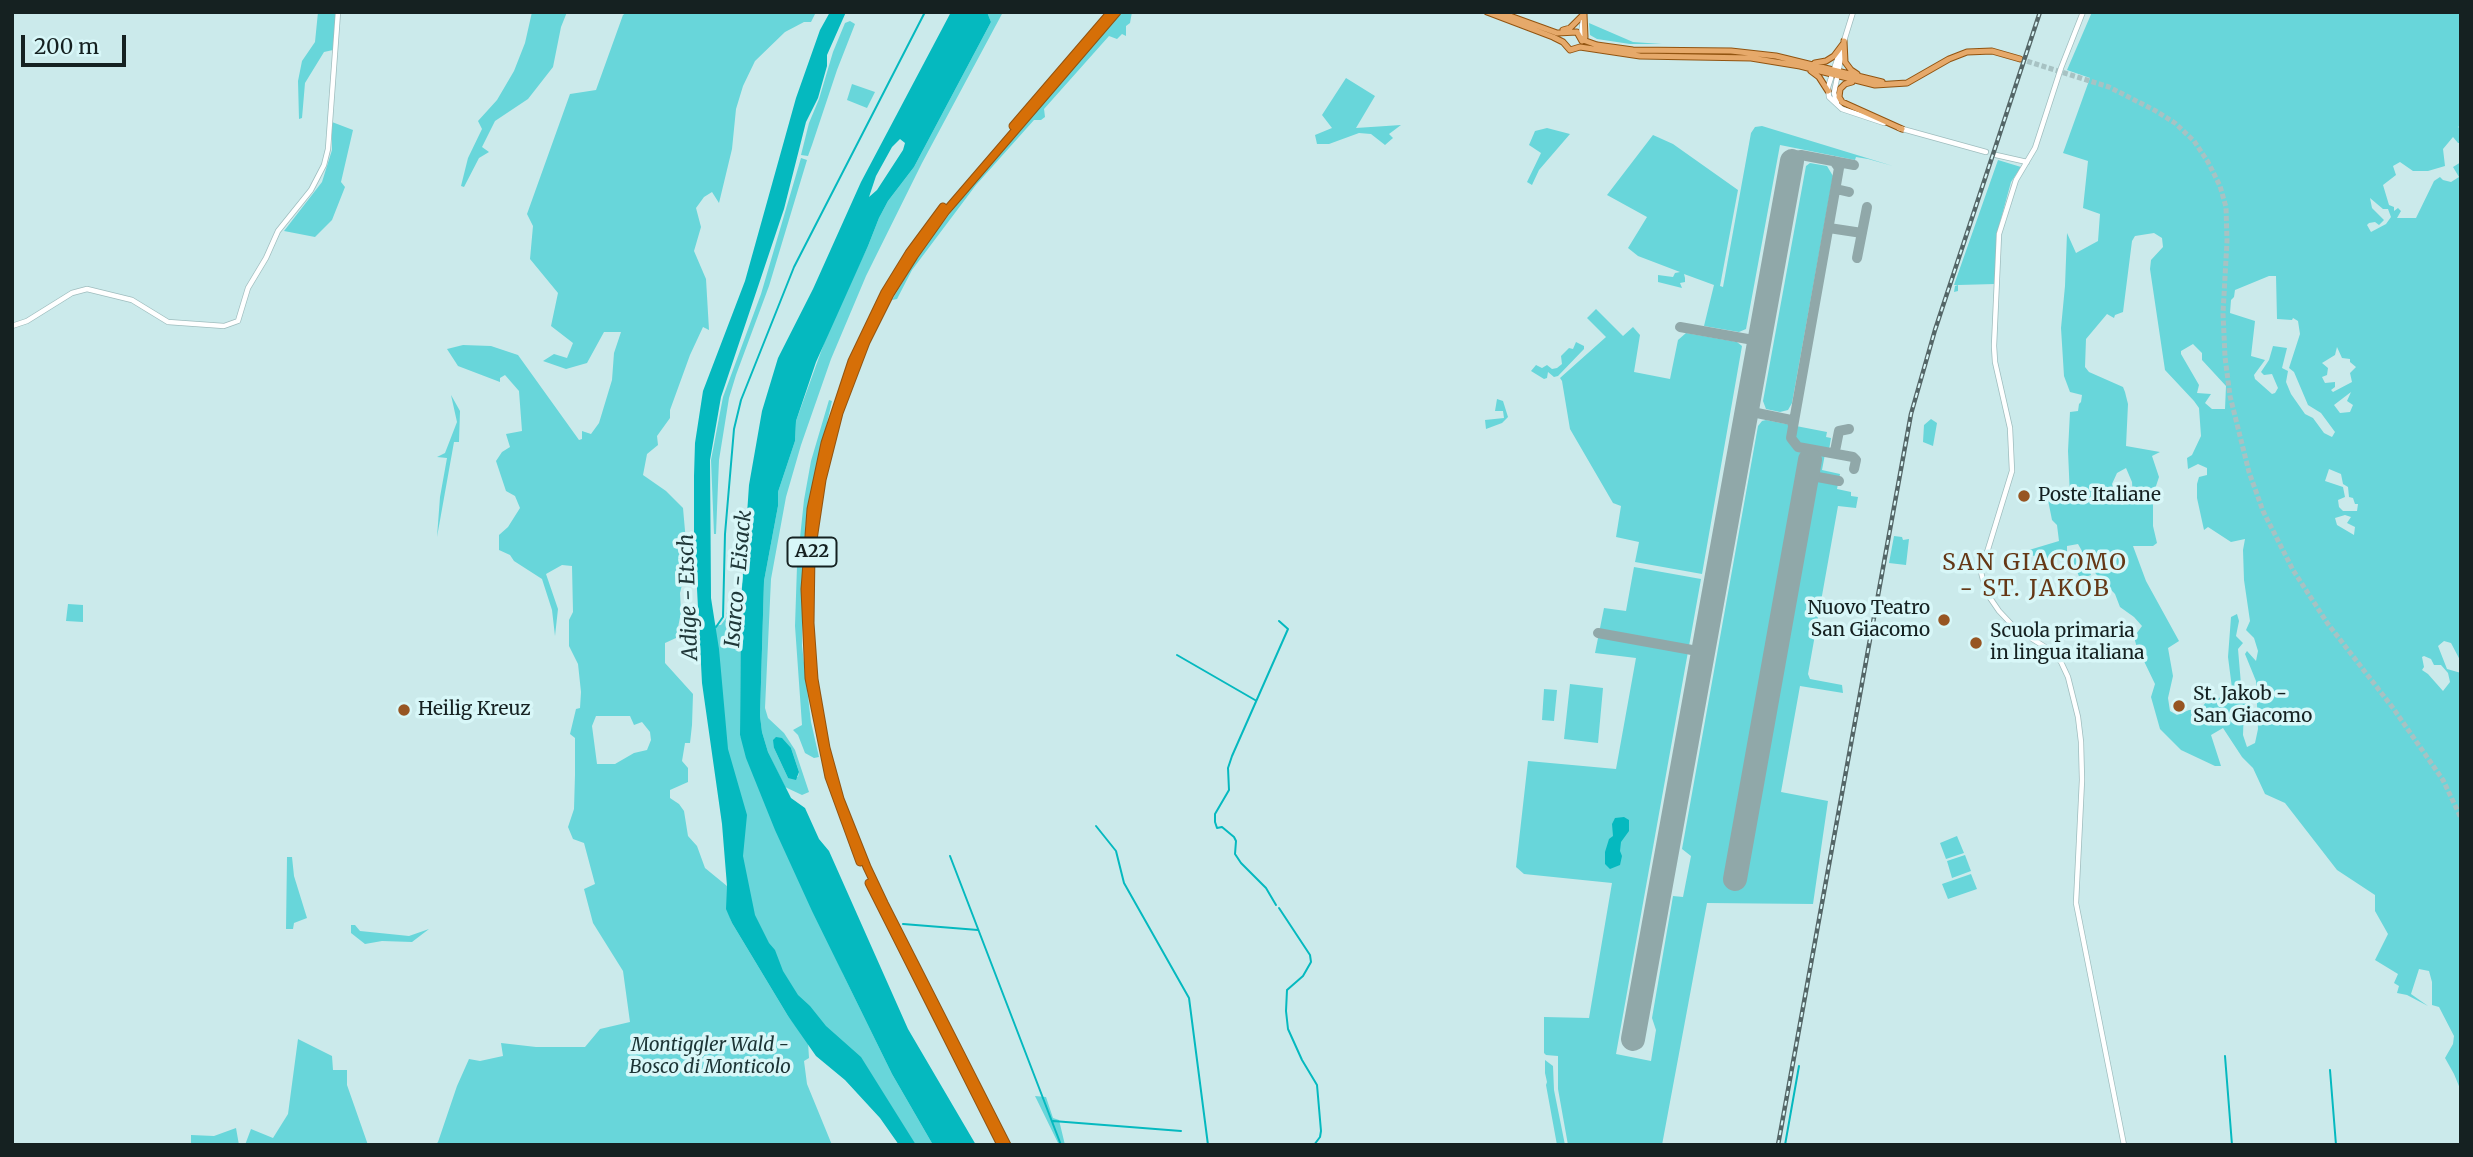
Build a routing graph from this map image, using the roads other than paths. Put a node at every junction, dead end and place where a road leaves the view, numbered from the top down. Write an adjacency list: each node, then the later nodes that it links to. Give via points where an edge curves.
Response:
1 (338, 12): 28 (street, via 328,149 322,173 278,231 248,288 238,321 228,325 168,322 127,298 87,289)
2 (1111, 12): 29 (highway, A22, via 942,208 885,292 834,411 817,478 806,552 808,678 835,800 880,906)
3 (1117, 12): 30 (highway, A22, via 946,211 890,294 839,413 822,480 811,553 814,679 840,799 884,903)
4 (1487, 12): 13 (main road)
5 (1499, 12): 9 (main road)
6 (1853, 12): 12 (street)
7 (2083, 12): 27 (street)
8 (1584, 13): 9 (main road, via 1565,30); 10 (street); 11 (street); 15 (main road, via 1585,37)
9 (1546, 30): 10 (main road)
10 (1569, 32): 11 (main road); 13 (main road)
11 (1582, 38): 14 (main road); 15 (main road)
12 (1844, 41): 17 (main road, via 1826,61); 18 (street); 20 (main road, via 1845,62 1852,72)
13 (1563, 43): 14 (main road, via 1570,50)
14 (1580, 47): 17 (main road, via 1640,56)
15 (1611, 47): 17 (main road, via 1752,53)
16 (2020, 59): 19 (main road, via 1992,51 1968,52)
17 (1805, 64): 18 (main road); 22 (main road)
18 (1835, 72): 20 (main road); 21 (main road); 22 (street); 23 (street)
19 (1918, 77): 20 (main road); 21 (main road, via 1907,83)
20 (1898, 82)
21 (1869, 84): 24 (main road, via 1846,83 1840,89 1840,99)
22 (1828, 91): 23 (street)
23 (1838, 106): 24 (street)
24 (1902, 129): 25 (street)
25 (1986, 152)
26 (1996, 155): 27 (street)
27 (2027, 162): 31 (street, via 2016,180 1999,234 1995,362 2009,421 2012,471 1981,577 2000,613 2061,662 2072,694 2081,742 2076,904)
28 (12, 326)
29 (1001, 1145)
30 (1007, 1145)
31 (2124, 1145)

